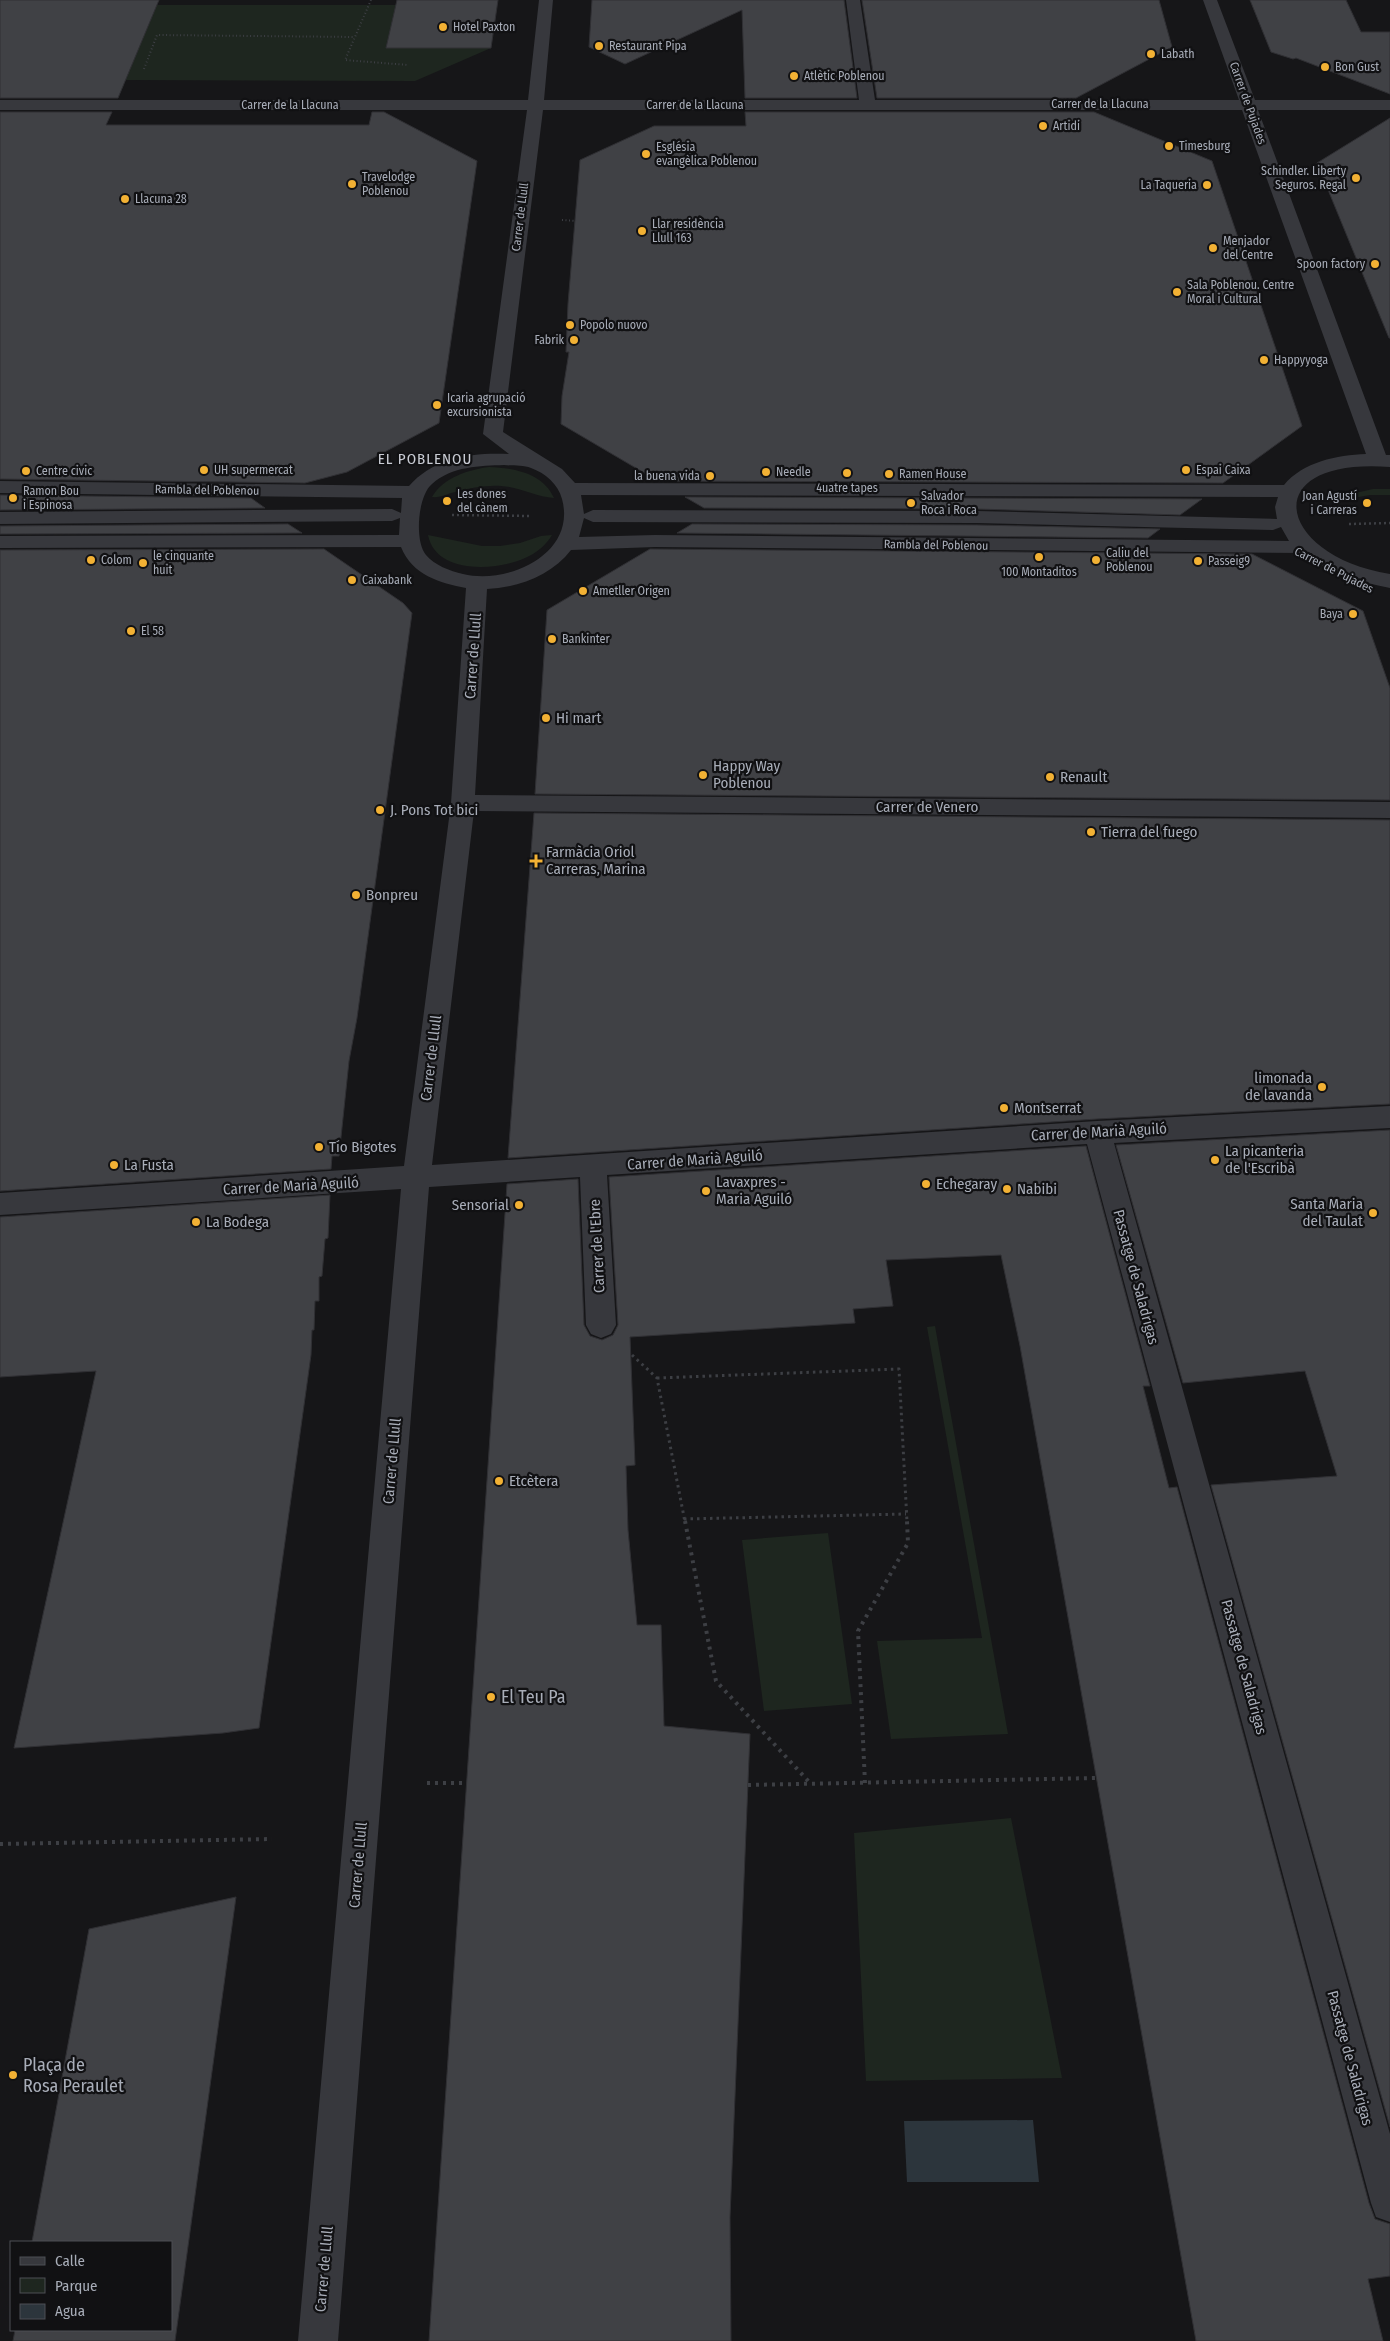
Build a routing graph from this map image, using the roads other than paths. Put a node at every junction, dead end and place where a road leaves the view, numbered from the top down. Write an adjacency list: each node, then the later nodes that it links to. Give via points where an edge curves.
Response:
1 (546, 0): 6 (street, Carrer de Llull)
2 (853, 0): 7 (street)
3 (1210, 0): 4 (street, Carrer de Pujades)
4 (1249, 104): 7 (street, Carrer de la Llacuna); 8 (street, Carrer de la Llacuna); 10 (street, Carrer de Pujades)
5 (0, 105): 6 (street, Carrer de la Llacuna)
6 (535, 105): 7 (street, Carrer de la Llacuna); 9 (street, Carrer de Llull)
7 (868, 105)
8 (1390, 105)
9 (493, 434): 11 (street); 12 (street)
10 (1384, 460): 15 (street, via 1323,466 1303,477)
11 (535, 462): 12 (street, via 484,459); 14 (street, via 555,474)
12 (451, 466): 16 (street, via 433,475)
13 (0, 487): 16 (street, Rambla del Poblenou)
14 (568, 489): 15 (street); 23 (street, via 574,504 574,516)
15 (1290, 491): 24 (street, via 1285,507 1290,525)
16 (414, 492): 21 (street)
17 (392, 515): 19 (street, Rambla del Poblenou)
18 (593, 516): 20 (street, Rambla del Poblenou, via 977,517)
19 (0, 518)
20 (1273, 524)
21 (409, 541): 22 (street); 26 (street, via 413,553 424,564 441,574)
22 (0, 542)
23 (566, 544): 24 (street, Rambla del Poblenou, via 655,541); 26 (street, via 542,566 520,576)
24 (1307, 547): 25 (street, via 1341,568)
25 (1390, 581)
26 (477, 583): 27 (street, Carrer de Llull)
27 (463, 803): 28 (street, Carrer de Venero); 32 (street, Carrer de Llull)
28 (1390, 810)
29 (1390, 1118): 30 (street, Carrer de Marià Aguiló)
30 (1097, 1132): 31 (street, Carrer de Marià Aguiló); 35 (street, Passatge de Saladrigas)
31 (593, 1167): 32 (street, Carrer de Marià Aguiló); 34 (street, Carrer de l'Ebre)
32 (416, 1179): 33 (street, Carrer de Marià Aguiló); 36 (street, Carrer de Llull)
33 (0, 1204)
34 (601, 1325)
35 (1390, 2203)
36 (318, 2341)

